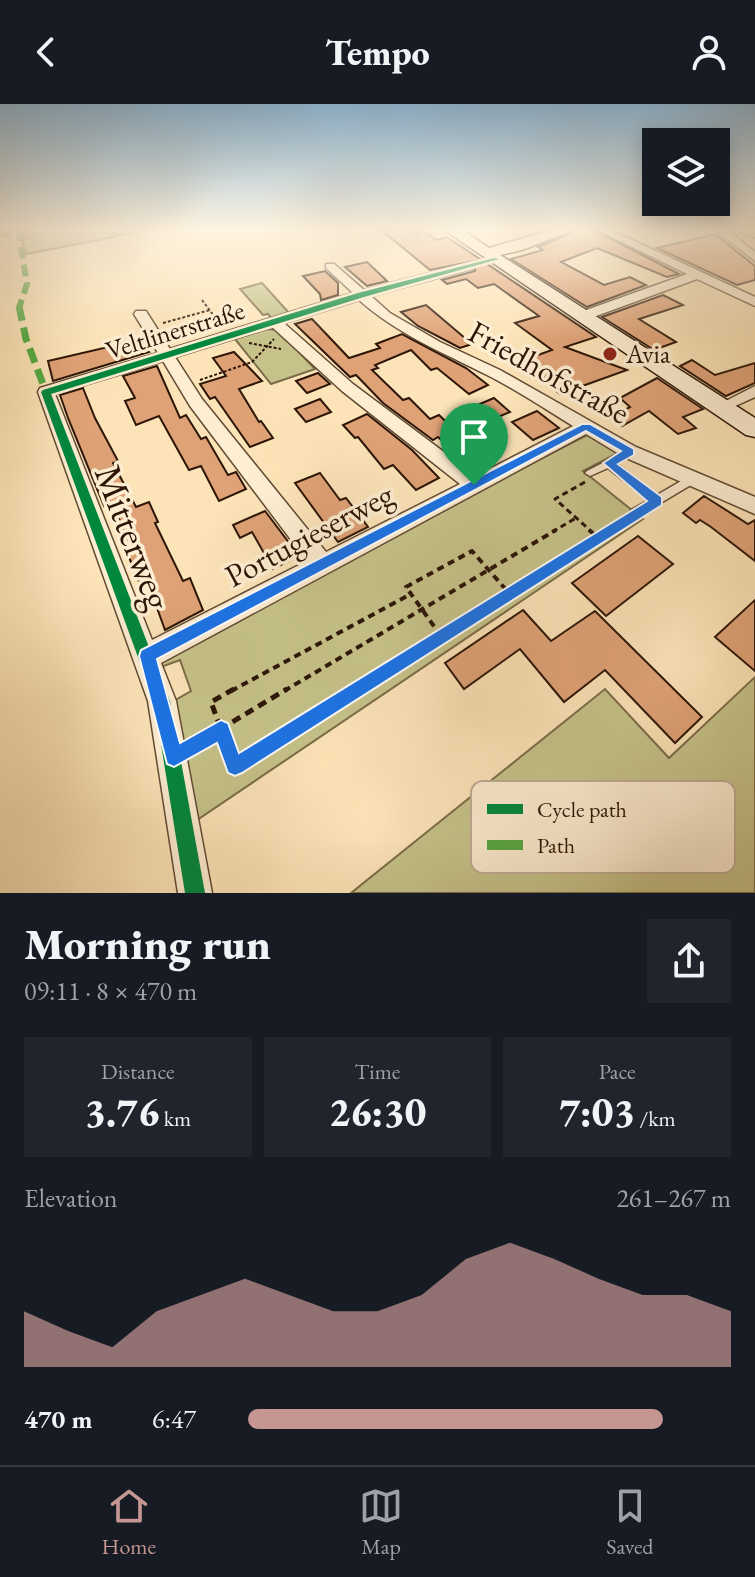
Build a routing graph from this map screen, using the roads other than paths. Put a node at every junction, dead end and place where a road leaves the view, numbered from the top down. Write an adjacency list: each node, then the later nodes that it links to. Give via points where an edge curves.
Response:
1 (330, 266): 6 (street, Friedhofstraße)
2 (470, 266): 6 (street, Veltlinerstraße)
3 (506, 266): 8 (main road)
4 (678, 266): 5 (street)
5 (697, 275): 7 (street); 8 (street)
6 (361, 295): 10 (street, Veltlinerstraße); 15 (street, Friedhofstraße, via 385,316)
7 (755, 302)
8 (583, 316): 14 (main road)
9 (145, 321): 11 (street)
10 (278, 324): 11 (street, Veltlinerstraße); 21 (street, via 341,384)
11 (165, 356): 13 (street, Veltlinerstraße); 25 (street)
12 (755, 391): 14 (street)
13 (46, 392): 26 (street, Mitterweg)
14 (722, 407): 16 (main road)
15 (586, 427): 17 (street, Friedhofstraße); 21 (street, Portugieserweg)
16 (755, 429)
17 (630, 452): 18 (lane); 20 (street, Friedhofstraße)
18 (609, 463): 19 (lane); 22 (lane)
19 (589, 477)
20 (691, 480): 22 (lane); 23 (street, Friedhofstraße)
21 (474, 485): 25 (street, Portugieserweg)
22 (657, 501): 24 (lane)
23 (755, 506)
24 (635, 513)
25 (322, 564): 26 (street, Portugieserweg)
26 (147, 656): 27 (street, Mitterweg, via 174,758)
27 (195, 893)

